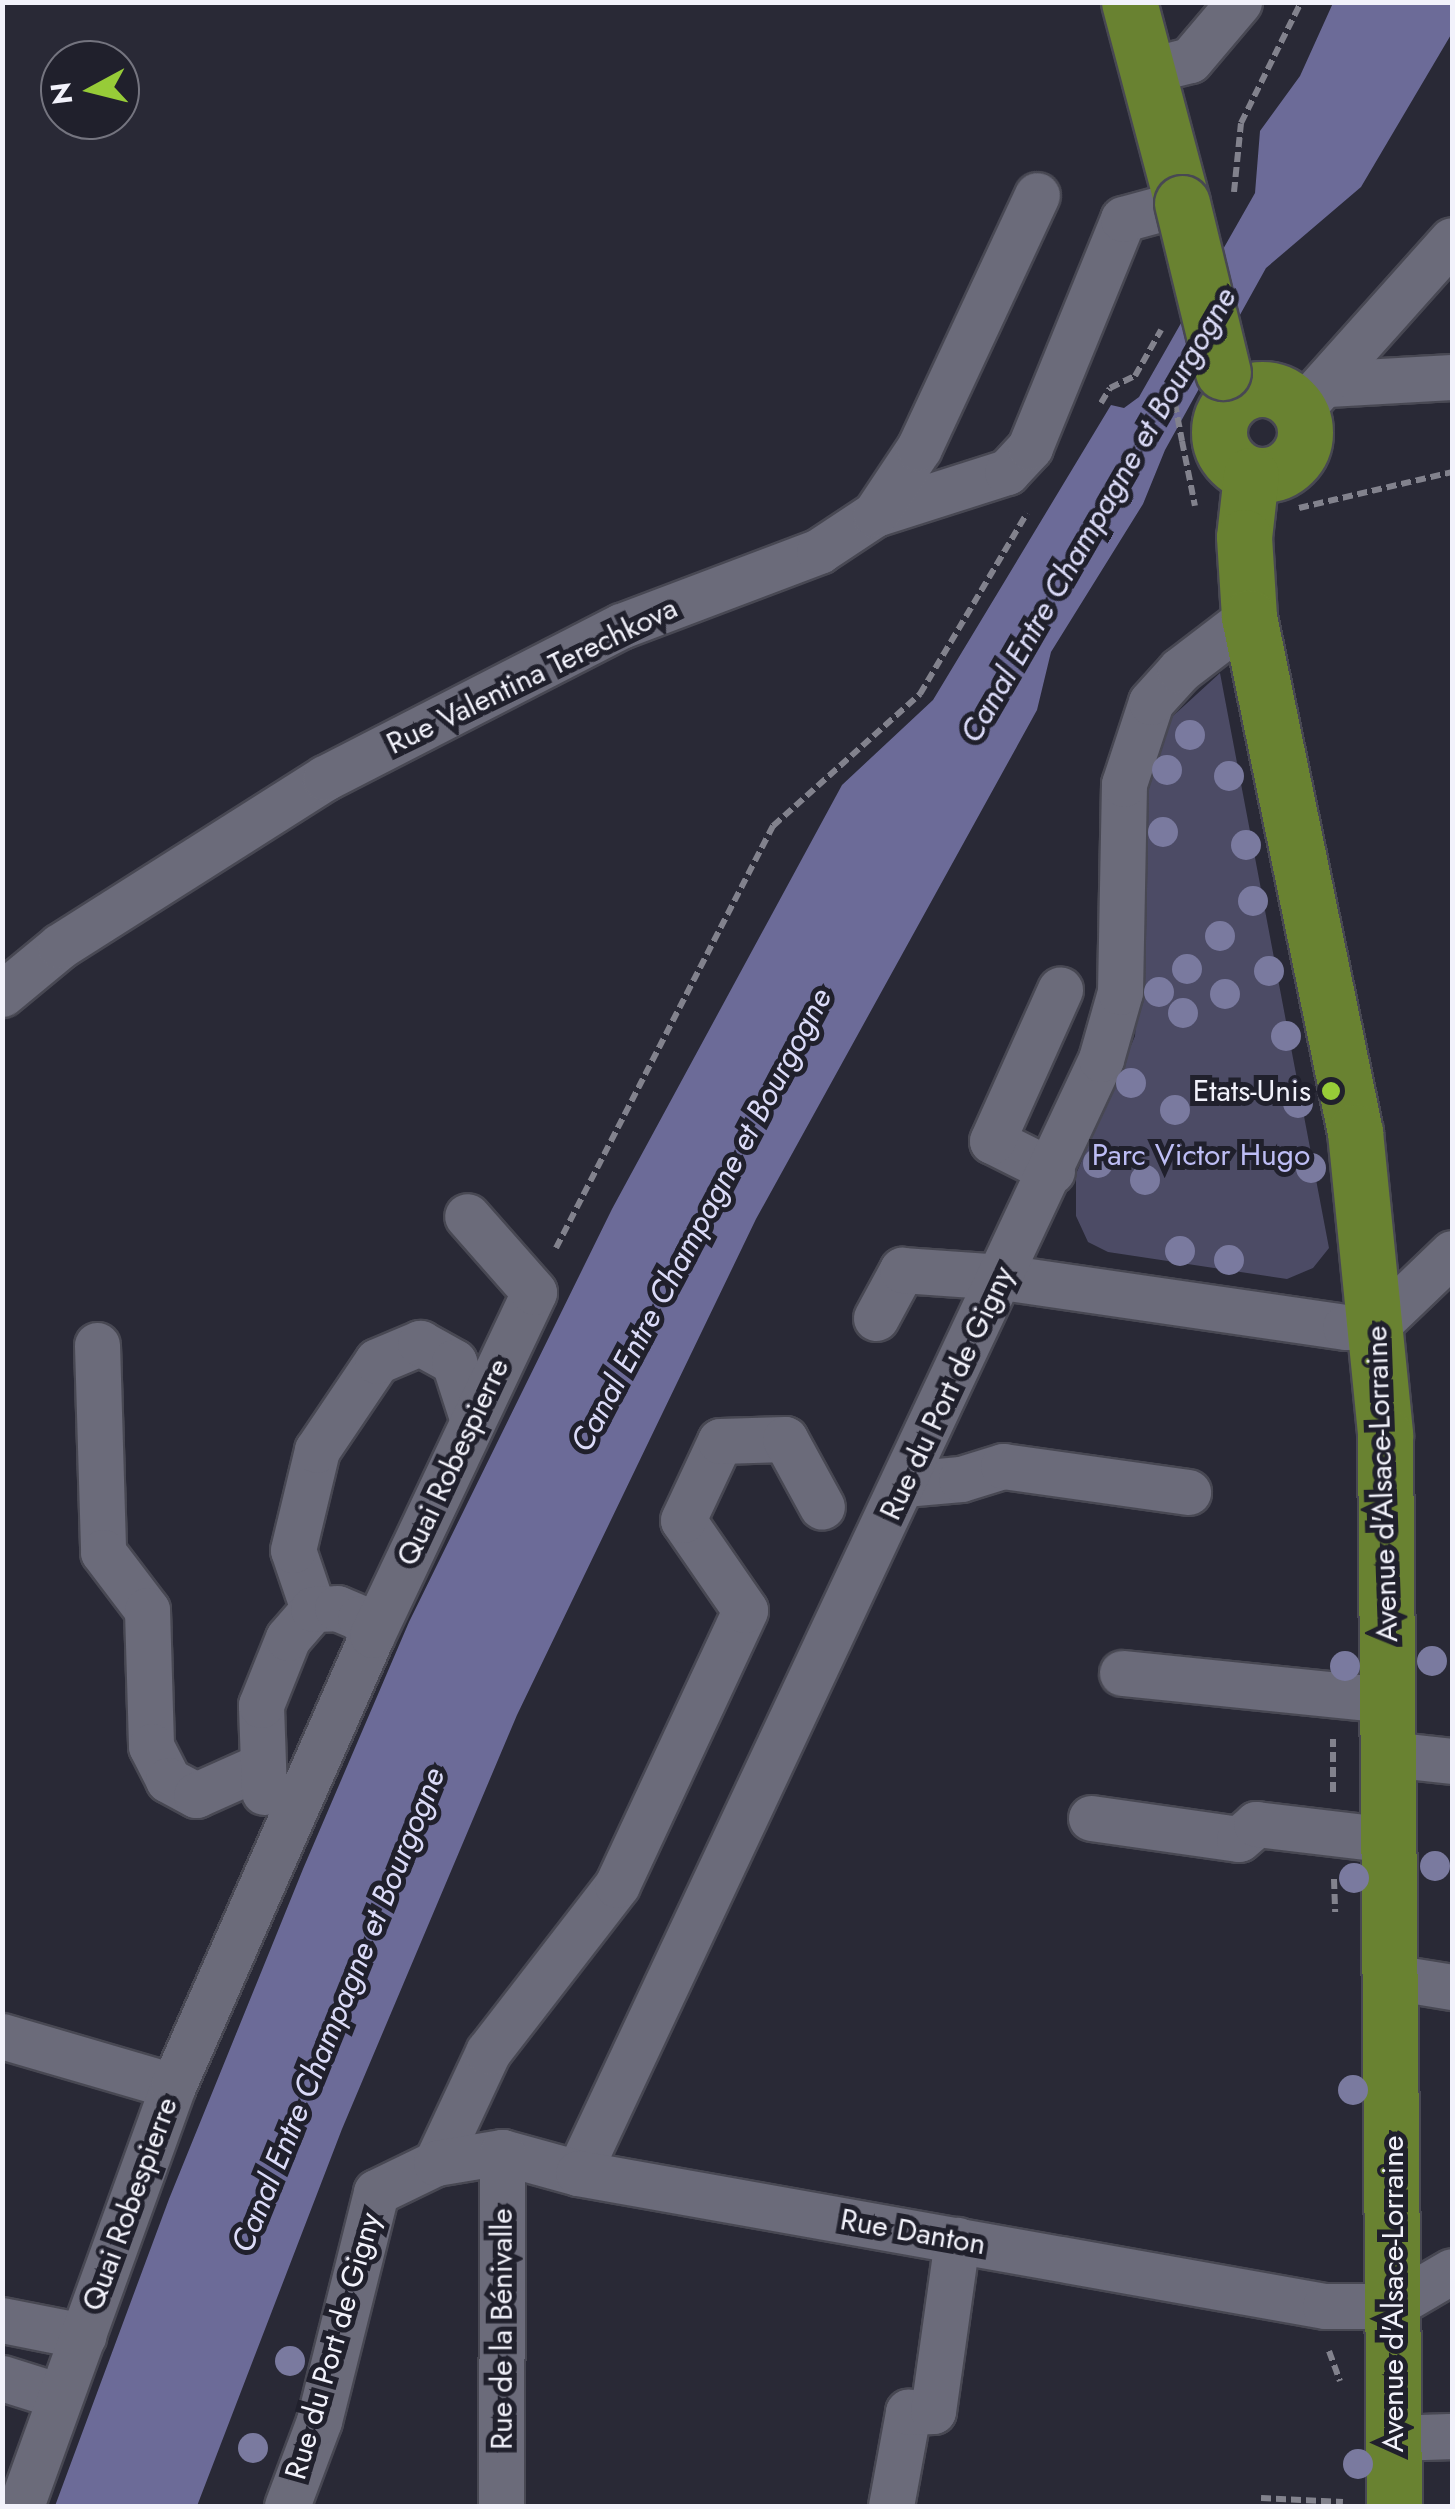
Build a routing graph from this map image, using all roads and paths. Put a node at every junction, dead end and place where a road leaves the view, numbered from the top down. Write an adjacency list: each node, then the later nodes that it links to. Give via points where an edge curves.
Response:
1 (1128, 2): 3 (main road)
2 (1238, 2): 3 (street, via 1198,53)
3 (1146, 72): 5 (main road)
4 (1038, 195): 13 (street, Rue Valentina Terechkova, via 919,448)
5 (1182, 203): 8 (main road, bridge); 13 (street, via 1123,219 1030,447 1006,472)
6 (1452, 240): 9 (street)
7 (1452, 378): 9 (street)
8 (1230, 384): 9 (main road); 11 (main road, via 1219,433 1228,459)
9 (1313, 397): 11 (main road, via 1300,453 1280,472)
10 (1452, 472): 14 (path, via 1316,499)
11 (1251, 474): 14 (main road, Avenue d'Alsace-Lorraine)
12 (1032, 503): 22 (path, via 920,694 773,826)
13 (875, 514): 17 (street, Rue Valentina Terechkova, via 820,551 621,626 324,778 60,946)
14 (1244, 537): 15 (main road, Avenue d'Alsace-Lorraine)
15 (1249, 617): 18 (street, Rue du Port de Gigny, via 1180,670 1151,702 1134,744 1120,820 1120,992 1101,1060); 24 (main road, Avenue d'Alsace-Lorraine, via 1356,1132)
16 (1060, 990): 18 (street, via 992,1141)
17 (2, 994)
18 (1052, 1172): 21 (street, Rue du Port de Gigny)
19 (467, 1216): 22 (street)
20 (1452, 1254): 24 (street)
21 (1002, 1277): 23 (street, via 902,1270); 24 (street, via 1345,1327); 27 (street, Rue du Port de Gigny)
22 (534, 1292): 26 (street, Quai Robespierre)
23 (876, 1318)
24 (1377, 1324): 33 (main road, Avenue d'Alsace-Lorraine)
25 (97, 1345): 36 (street, via 103,1552 147,1610 152,1746 168,1780 196,1795)
26 (472, 1418): 30 (street, via 454,1362 420,1343 377,1361 316,1450 292,1550); 31 (street, Quai Robespierre)
27 (904, 1484): 28 (street, via 1003,1466); 46 (street, Rue du Port de Gigny)
28 (1188, 1492)
29 (822, 1507): 45 (street, via 785,1439 720,1441 684,1520 745,1610 617,1885 488,2052)
30 (312, 1609): 31 (street, via 348,1613); 36 (street, via 288,1638 261,1706)
31 (372, 1636): 39 (street, Quai Robespierre)
32 (1122, 1673): 33 (street)
33 (1389, 1700): 34 (main road, Avenue d'Alsace-Lorraine)
34 (1389, 1754): 35 (street); 38 (main road, Avenue d'Alsace-Lorraine)
35 (1452, 1761)
36 (263, 1765): 39 (street)
37 (1091, 1818): 38 (street, via 1239,1839 1256,1824)
38 (1390, 1840): 40 (main road, Avenue d'Alsace-Lorraine)
39 (266, 1874): 43 (street, Quai Robespierre)
40 (1390, 1977): 41 (street); 49 (main road, Avenue d'Alsace-Lorraine)
41 (1452, 1987)
42 (2, 2036): 43 (street)
43 (173, 2086): 51 (street, Quai Robespierre)
44 (502, 2152): 45 (street, Rue Danton); 46 (street, Rue Danton); 60 (street, Rue de la Bénivalle)
45 (436, 2162): 59 (street, Rue du Port de Gigny, via 376,2192 319,2421)
46 (578, 2173): 47 (street, Rue Danton)
47 (956, 2240): 49 (street, Rue Danton, via 1324,2306); 61 (street, via 933,2411 908,2412)
48 (1452, 2270): 49 (street)
49 (1392, 2306): 55 (main road, Avenue d'Alsace-Lorraine)
50 (2, 2320): 51 (street)
51 (83, 2336): 53 (street, Quai Robespierre)
52 (2, 2378): 53 (street)
53 (59, 2396): 58 (street, Quai Robespierre)
54 (1452, 2436): 55 (street)
55 (1394, 2438): 57 (main road, Avenue d'Alsace-Lorraine)
56 (1261, 2498): 57 (path)
57 (1369, 2504)
58 (21, 2506)
59 (287, 2506)
60 (501, 2506)
61 (891, 2506)

